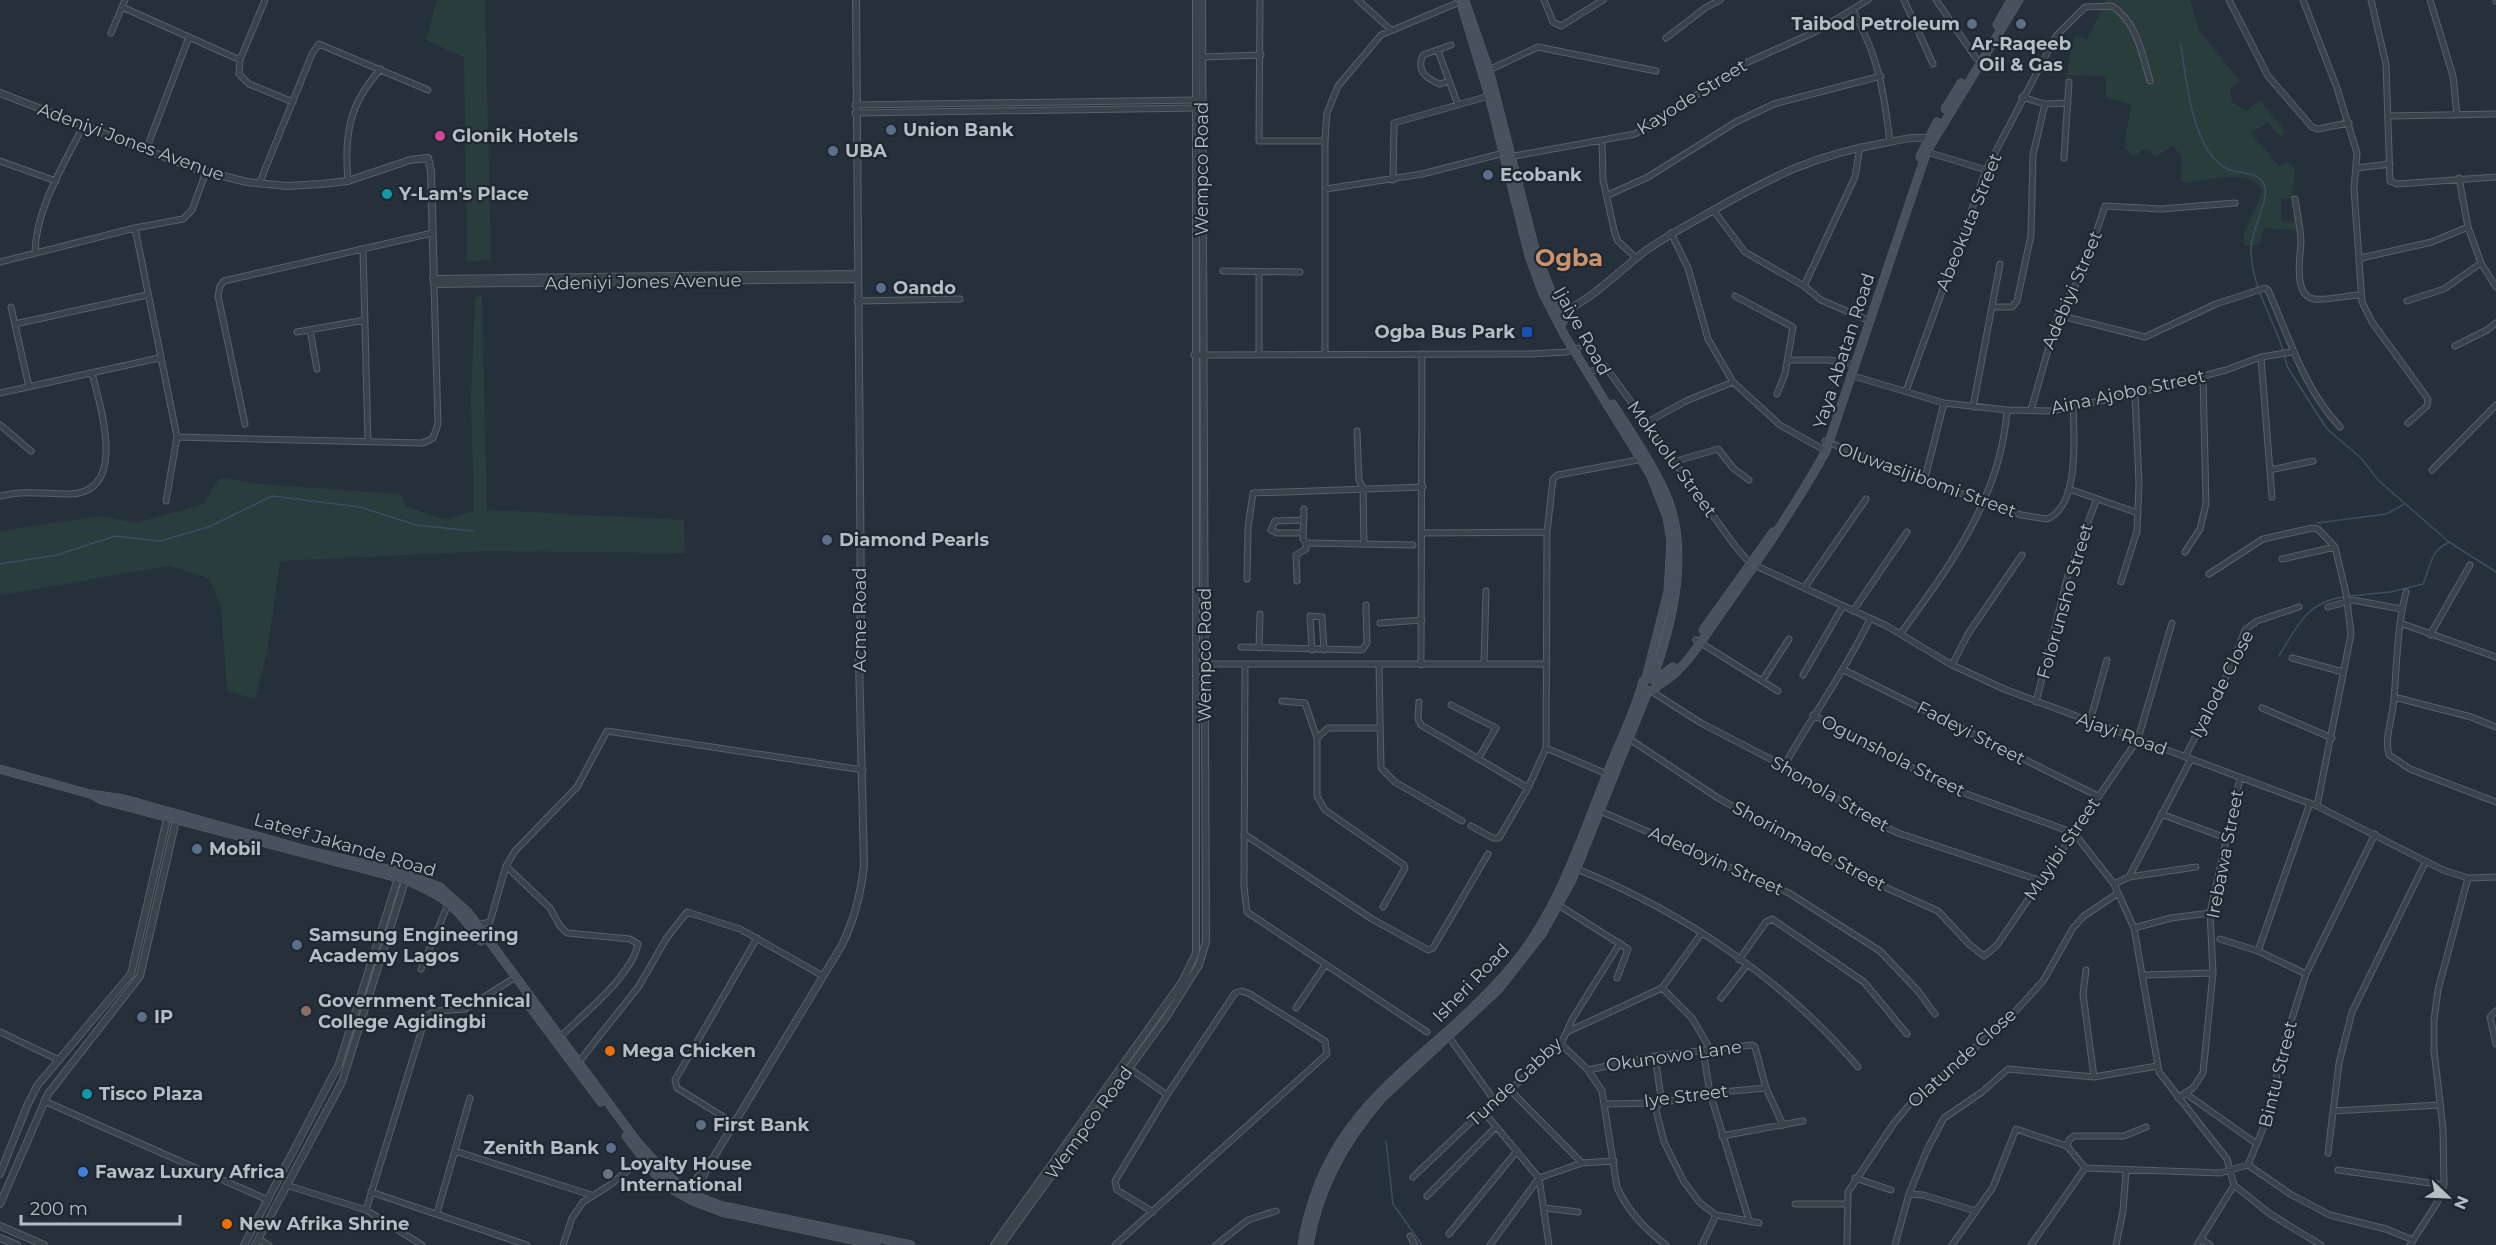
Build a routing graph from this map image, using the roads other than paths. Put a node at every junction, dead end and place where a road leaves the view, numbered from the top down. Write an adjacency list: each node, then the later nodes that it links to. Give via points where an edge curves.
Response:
1 (125, 0): 21 (street)
2 (265, 0): 32 (street)
3 (856, 0): 50 (street, Acme Road)
4 (1196, 0): 48 (street, Wempco Road)
5 (1202, 0): 30 (street, Wempco Road)
6 (1260, 0): 29 (street)
7 (1358, 0): 23 (street)
8 (1462, 0): 23 (street); 35 (main road, Ijaiye Road); 43 (main road, Ijaiye Road)
9 (1544, 0): 10 (street, via 1553,22 1561,26)
10 (1603, 0)
11 (1720, 0): 26 (street)
12 (1868, 0): 22 (street, Kayode Street)
13 (1904, 0): 33 (street)
14 (1935, 0): 31 (street)
15 (2011, 0): 31 (main road, Yaya Abatan Road)
16 (2019, 0): 59 (main road, Yaya Abatan Road)
17 (2229, 0): 57 (street, via 2268,76 2312,127)
18 (2303, 0): 57 (street)
19 (2372, 0): 56 (street, via 2386,64)
20 (2430, 0): 55 (street, via 2453,76)
21 (122, 7): 24 (street); 25 (street)
22 (1853, 10): 37 (street); 60 (street, Kayode Street, via 1748,62 1649,127 1635,134)
23 (1390, 29): 61 (street, via 1338,86 1327,112)
24 (111, 33)
25 (189, 37): 32 (street); 64 (street)
26 (1666, 38)
27 (1451, 45): 28 (street)
28 (1438, 51): 38 (street); 38 (street, via 1423,55 1422,73 1440,84)
29 (1261, 55): 30 (street); 61 (street, via 1259,141)
30 (1203, 57): 48 (street, Wempco Road)
31 (1976, 58): 59 (main road, Yaya Abatan Road)
32 (240, 60): 45 (street, via 239,74 243,80)
33 (1933, 64)
34 (381, 69): 41 (street); 45 (street, via 319,44); 77 (street, via 362,91 352,114 346,151)
35 (1489, 70): 36 (street, via 1534,48); 66 (main road, Ijaiye Road)
36 (1656, 71)
37 (1881, 76): 62 (street); 80 (street, via 1774,104 1736,122 1648,177)
38 (1449, 81): 51 (street)
39 (2151, 81): 44 (street, Abeokuta Street, via 2127,18 2112,6 2085,7 2056,36)
40 (2069, 82): 46 (street)
41 (429, 90)
42 (0, 93): 58 (street, Adeniyi Jones Avenue)
43 (1489, 96): 51 (street); 66 (main road, Ijaiye Road)
44 (2022, 97): 49 (street); 71 (street, Abeokuta Street)
45 (293, 102): 78 (street)
46 (2068, 103): 49 (street); 67 (street)
47 (924, 104): 48 (street); 50 (street); 52 (street)
48 (1199, 104): 52 (street); 122 (street, Wempco Road); 123 (street, Wempco Road)
49 (2045, 104): 108 (street, via 2033,155 2031,235 2018,301 2012,308)
50 (855, 105): 53 (street, Acme Road)
51 (1458, 105): 75 (street, via 1394,123)
52 (925, 112): 53 (street)
53 (855, 113): 98 (street, Acme Road)
54 (2496, 114): 55 (street)
55 (2457, 115): 56 (street)
56 (2389, 116): 69 (street)
57 (2349, 123): 70 (street)
58 (83, 126): 64 (street, Adeniyi Jones Avenue); 76 (street)
59 (1931, 138): 62 (street); 65 (main road, Yaya Abatan Road)
60 (1602, 140): 66 (street, Kayode Street); 80 (street, via 1602,169)
61 (1325, 141): 79 (street)
62 (1890, 142): 63 (street)
63 (1860, 147): 83 (street, via 1780,172); 100 (street, via 1855,177)
64 (146, 150): 72 (street, Adeniyi Jones Avenue)
65 (1925, 151): 71 (street); 112 (main road, Yaya Abatan Road); 133 (main road, Yaya Abatan Road)
66 (1506, 155): 75 (street, Kayode Street); 110 (main road, Ijaiye Road, via 1529,256)
67 (2064, 158)
68 (0, 161): 76 (street)
69 (2390, 164): 70 (street); 74 (street, via 2393,183)
70 (2356, 168): 91 (street, via 2354,189)
71 (1986, 170): 137 (street, Abeokuta Street)
72 (206, 172): 78 (street, Adeniyi Jones Avenue); 85 (street, via 183,219)
73 (2496, 177): 74 (street)
74 (2459, 178): 84 (street)
75 (1394, 180): 79 (street, Kayode Street)
76 (56, 181): 89 (street, via 36,234)
77 (348, 181): 78 (street, Adeniyi Jones Avenue, via 288,186); 86 (street, Adeniyi Jones Avenue, via 410,160 428,158)
78 (259, 183)
79 (1326, 189): 125 (street)
80 (1608, 195): 90 (street, via 1618,241)
81 (2295, 199): 103 (street, via 2301,240 2300,283 2307,295 2315,299)
82 (2235, 203): 111 (street, Adebiyi Street, via 2161,209 2105,206 2082,274)
83 (1713, 210): 87 (street); 100 (street, via 1745,252)
84 (2469, 227): 91 (street, via 2432,243); 93 (street)
85 (135, 228): 89 (street); 102 (street)
86 (432, 233): 88 (street); 99 (street, Adeniyi Jones Avenue)
87 (1671, 234): 90 (street); 135 (street, Oluwasijibomi Street, via 1689,273 1708,339)
88 (363, 249): 113 (street); 149 (street, via 232,277 220,286 218,296)
89 (35, 252): 92 (street)
90 (1636, 258): 110 (street, via 1603,288)
91 (2361, 258): 103 (street)
92 (0, 262)
93 (2481, 263): 101 (street); 107 (street, via 2444,290)
94 (2000, 264): 108 (street)
95 (1223, 271): 96 (street)
96 (1259, 272): 97 (street); 124 (street)
97 (1300, 272)
98 (857, 277): 99 (street, Adeniyi Jones Avenue, via 536,285); 106 (street, Acme Road)
99 (434, 281): 154 (street, via 437,432 423,443)
100 (1804, 286): 112 (street, via 1817,298)
101 (2496, 287)
102 (147, 295): 115 (street); 127 (street)
103 (2360, 295): 148 (street, via 2372,322 2429,403)
104 (1735, 296): 128 (street, via 1793,327)
105 (960, 298): 106 (street)
106 (857, 301): 254 (street, Acme Road)
107 (2407, 301)
108 (1994, 307): 143 (street)
109 (11, 308): 115 (street)
110 (1556, 315): 119 (main road, Ijaiye Road)
111 (2058, 315): 120 (street, via 2145,337 2216,304 2268,290); 146 (street, Adebiyi Street)
112 (1865, 319): 129 (main road, Yaya Abatan Road)
113 (365, 320): 116 (street); 154 (street)
114 (2496, 323): 118 (street)
115 (15, 324): 136 (street)
116 (310, 330): 117 (street); 130 (street)
117 (297, 332)
118 (2455, 346)
119 (1576, 349): 121 (street, via 1530,354); 131 (main road, Ijaiye Road); 157 (main road, Ijaiye Road)
120 (2290, 353): 126 (street, Aina Ajobo Street); 151 (street, via 2315,396)
121 (1422, 354): 125 (street); 164 (street)
122 (1194, 355): 123 (street); 221 (street, Wempco Road)
123 (1203, 355): 124 (street); 222 (street, Wempco Road)
124 (1259, 355): 125 (street)
125 (1325, 355)
126 (2261, 357): 134 (street, Aina Ajobo Street); 160 (street)
127 (159, 358): 132 (street); 153 (street)
128 (1788, 360): 129 (street); 139 (street)
129 (1851, 364): 133 (main road, Yaya Abatan Road)
130 (317, 369)
131 (1592, 371): 147 (street, Mokuolu Street, via 1605,366); 157 (main road, Ijaiye Road)
132 (92, 373): 136 (street); 167 (street, via 106,431 106,453 97,481 82,493 36,491)
133 (1850, 375): 137 (street, Aina Ajobo Street); 155 (main road, Yaya Abatan Road)
134 (2203, 376): 140 (street, Aina Ajobo Street); 184 (street, via 2206,504 2200,529)
135 (1733, 382): 147 (street); 155 (street, Oluwasijibomi Street, via 1780,425)
136 (29, 387): 138 (street)
137 (1906, 391): 141 (street, Aina Ajobo Street)
138 (0, 393)
139 (1777, 394)
140 (2135, 394): 144 (street, Aina Ajobo Street); 174 (street)
141 (1944, 403): 143 (street, Aina Ajobo Street); 162 (street)
142 (2496, 405): 161 (street)
143 (1974, 407): 145 (street, Aina Ajobo Street)
144 (2073, 407): 146 (street, Aina Ajobo Street); 166 (street, Oluwasijibomi Street, via 2074,454)
145 (2007, 410): 146 (street, Aina Ajobo Street); 172 (street, via 2001,454)
146 (2031, 410)
147 (1646, 423): 159 (street, Mokuolu Street)
148 (2409, 423)
149 (245, 424)
150 (0, 425): 156 (street)
151 (2340, 427)
152 (1357, 431): 165 (street, via 1359,480)
153 (177, 437): 154 (street); 170 (street)
154 (368, 442)
155 (1825, 446): 162 (street, Oluwasijibomi Street); 187 (main road, Yaya Abatan Road)
156 (31, 452)
157 (1644, 458): 176 (street, via 1552,479); 233 (main road, Isheri Road, via 1672,510 1678,547 1670,617)
158 (2313, 461): 160 (street)
159 (1673, 462): 163 (street, via 1718,449); 187 (street, Mokuolu Street, via 1735,546)
160 (2270, 470): 168 (street)
161 (2432, 470)
162 (1925, 477): 172 (street, Oluwasijibomi Street)
163 (1749, 480)
164 (1423, 487): 165 (street); 179 (street)
165 (1363, 488): 181 (street); 190 (street, via 1253,493)
166 (2069, 489): 171 (street); 172 (street, Oluwasijibomi Street, via 2056,513 2047,519)
167 (0, 496)
168 (2272, 496)
169 (1866, 499): 193 (street)
170 (166, 501)
171 (2096, 501): 174 (street); 238 (street, Folorunsho Street, via 2068,575)
172 (1983, 502): 209 (street, via 1963,544)
173 (1304, 509): 175 (street)
174 (2138, 513): 192 (street, via 2134,543)
175 (1304, 520): 178 (street); 178 (street, via 1275,521 1271,530)
176 (1547, 532): 179 (street); 225 (street)
177 (1907, 532): 202 (street)
178 (1304, 533): 180 (street)
179 (1423, 533): 205 (street)
180 (1306, 543): 181 (street); 191 (street, via 1306,549 1296,555)
181 (1364, 544): 182 (street)
182 (1413, 545)
183 (2335, 547): 186 (street); 189 (street, via 2318,529 2312,528 2263,538); 196 (street)
184 (2185, 552)
185 (2022, 555): 228 (street, via 1968,634)
186 (2282, 559)
187 (1754, 564): 193 (street, Ajayi Road); 212 (main road, Yaya Abatan Road)
188 (2470, 565): 210 (street)
189 (2209, 574)
190 (1247, 579)
191 (1297, 581)
192 (2121, 582)
193 (1805, 587): 198 (street, Ajayi Road)
194 (1486, 591): 220 (street)
195 (2406, 591): 201 (street)
196 (2346, 598): 199 (street); 201 (street); 230 (street, via 2351,634)
197 (1366, 604): 216 (street, via 1365,648)
198 (1843, 606): 202 (street, Ajayi Road); 231 (street)
199 (2328, 606)
200 (2299, 607): 250 (street, Iyalode Close, via 2257,621 2246,630)
201 (2401, 609): 208 (street)
202 (1853, 610): 204 (street, Ajayi Road)
203 (1260, 615): 214 (street)
204 (1870, 619): 209 (street, Ajayi Road); 229 (street)
205 (1422, 620): 206 (street); 227 (street)
206 (1380, 623)
207 (2172, 623): 248 (street, Muyibi Street)
208 (2400, 623): 210 (street); 235 (street)
209 (1901, 633): 228 (street, Ajayi Road)
210 (2430, 635): 217 (street)
211 (1789, 639): 232 (street)
212 (1698, 642): 232 (street); 233 (main road, Yaya Abatan Road)
213 (1241, 647): 214 (street)
214 (1259, 648): 215 (street)
215 (1314, 650): 216 (street); 216 (street, via 1310,616 1322,617); 223 (street)
216 (1324, 650)
217 (2496, 657)
218 (2292, 658): 230 (street)
219 (2107, 660): 242 (street)
220 (1484, 663): 225 (street); 227 (street)
221 (1197, 664): 222 (street); 317 (street, Wempco Road, via 1196,953)
222 (1205, 664): 226 (street); 317 (street, Wempco Road, via 1206,942 1199,965)
223 (1316, 664): 224 (street); 226 (street)
224 (1380, 664): 227 (street); 244 (street)
225 (1547, 664): 249 (street)
226 (1245, 665): 269 (street)
227 (1421, 665)
228 (1952, 665): 238 (street, Ajayi Road)
229 (1844, 670): 241 (street); 258 (street, Fadeyi Street)
230 (2343, 672): 247 (street)
231 (1803, 675)
232 (1762, 681): 234 (street)
233 (1651, 685): 246 (main road, Isheri Road); 252 (street, Shonola Street, via 1701,723); 255 (main road, Isheri Road)
234 (1778, 691)
235 (2394, 697): 243 (street); 259 (street, via 2389,755 2410,769)
236 (1282, 701): 245 (street, via 1305,703)
237 (1419, 702): 251 (street, via 1420,725)
238 (2036, 702): 242 (street, Ajayi Road)
239 (1451, 705): 251 (street, via 1496,728)
240 (2262, 708): 247 (street)
241 (1813, 715): 252 (street); 268 (street, Ogunshola Street, via 1950,788)
242 (2090, 721): 248 (street, Ajayi Road)
243 (2496, 727)
244 (1378, 728): 245 (street, via 1328,728); 266 (street, via 1381,768 1386,775)
245 (1317, 738): 288 (street, via 1320,803 1404,865)
246 (1628, 738): 262 (main road, Isheri Road); 297 (street, Shorinmade Street, via 1718,798 1851,872 1938,911)
247 (2332, 738): 261 (street)
248 (2138, 739): 250 (street, Ajayi Road); 258 (street, Muyibi Street)
249 (1546, 748): 255 (street); 257 (street)
250 (2188, 758): 256 (street, Ajayi Road); 264 (street, Iyalode Close)
251 (1478, 759): 257 (street)
252 (1784, 766): 283 (street, Shonola Street, via 1898,833)
253 (0, 769): 263 (main road, Lateef Jakande Road)
254 (863, 770): 276 (street, via 607,731 577,787 515,851); 309 (street, Acme Road, via 861,892 853,922)
255 (1607, 774): 304 (main road, Isheri Road, via 1569,871)
256 (2240, 778): 260 (street, Ajayi Road); 271 (street, Irebawa Street)
257 (1528, 788): 267 (street, via 1499,838)
258 (2098, 796): 268 (street, Muyibi Street)
259 (2496, 802)
260 (2310, 803): 261 (street, Ajayi Road); 296 (street)
261 (2317, 806): 270 (street, Ajayi Road)
262 (1600, 810): 278 (main road, Isheri Road); 316 (street, Adedoyin Street, via 1789,892 1880,951)
263 (168, 814): 265 (main road, Lateef Jakande Road); 272 (street)
264 (2161, 814): 271 (street); 280 (street, Iyalode Close)
265 (177, 816): 273 (street); 279 (main road, Lateef Jakande Road)
266 (1462, 821)
267 (1471, 826)
268 (2074, 833): 283 (street, Muyibi Street); 284 (street)
269 (1244, 834): 274 (street, via 1372,919 1428,950 1433,948); 302 (street, via 1247,912)
270 (2375, 834): 275 (street, Ajayi Road); 307 (street, Bintu Street)
271 (2226, 838): 289 (street, Irebawa Street)
272 (160, 848): 273 (street); 328 (street, via 131,974)
273 (170, 851): 343 (street, via 140,976)
274 (1488, 854)
275 (2425, 863): 282 (street, Ajayi Road); 348 (street, via 2352,1012 2339,1064)
276 (506, 866): 290 (street, via 492,920); 323 (street, via 550,908 567,933 630,939 638,944 610,988)
277 (2196, 867): 280 (street)
278 (1577, 869): 287 (main road, Isheri Road); 292 (street, via 1663,910)
279 (403, 876): 286 (main road, Lateef Jakande Road); 290 (main road, Lateef Jakande Road, via 446,891); 298 (street); 300 (street)
280 (2129, 877): 284 (street)
281 (2496, 877): 282 (street, Ajayi Road)
282 (2468, 878): 346 (street, via 2434,1020)
283 (2039, 880): 297 (street, Muyibi Street, via 1997,945)
284 (2114, 884): 285 (street)
285 (2118, 893): 291 (street); 374 (street, Olatunde Close, via 2073,928 2043,981 2011,1016 1911,1103)
286 (449, 902): 303 (street); 311 (main road, Lateef Jakande Road)
287 (1560, 906): 295 (street); 304 (main road, Isheri Road)
288 (1383, 907)
289 (2210, 913): 291 (street); 306 (street, Irebawa Street)
290 (477, 925): 323 (main road, Lateef Jakande Road)
291 (2134, 928): 308 (street)
292 (1701, 934): 299 (street); 312 (street)
293 (757, 938): 309 (street); 329 (street, via 719,920 687,912 639,986); 350 (street, via 675,1080 677,1088)
294 (2220, 939): 296 (street)
295 (1620, 943): 310 (street, via 1628,952); 320 (street, Tunde Gabby)
296 (2258, 951): 307 (street)
297 (1984, 957)
298 (372, 958): 300 (street); 355 (street, via 339,1064)
299 (1739, 960): 301 (street); 321 (street, via 1772,919 1864,982)
300 (380, 961): 356 (street, via 342,1082)
301 (1747, 964): 313 (street); 331 (street, via 1811,1015)
302 (1325, 965): 314 (street); 319 (street)
303 (421, 969)
304 (1514, 969): 322 (main road, Isheri Road); 420 (main road, Isheri Road, via 1360,1113 1320,1179)
305 (2086, 970): 334 (street, via 2083,994)
306 (2213, 973): 308 (street); 338 (street, Irebawa Street, via 2203,1073)
307 (2306, 974): 357 (street, Bintu Street, via 2282,1050 2269,1114)
308 (2143, 975): 330 (street)
309 (824, 976): 350 (street, Acme Road)
310 (1617, 978)
311 (511, 980): 362 (main road, Lateef Jakande Road, via 573,1068); 380 (street, via 465,1009 436,1011 426,1016)
312 (1662, 988): 320 (street); 326 (street, via 1692,1018)
313 (1721, 998)
314 (1296, 1008)
315 (2496, 1011): 325 (street, via 2490,1017)
316 (1935, 1014)
317 (1162, 1017): 332 (street, Wempco Road); 416 (street, Wempco Road)
318 (0, 1032): 328 (street)
319 (1427, 1032)
320 (1567, 1032): 324 (street, Tunde Gabby)
321 (1907, 1035)
322 (1449, 1037): 342 (street); 421 (main road, Isheri Road, via 1381,1099 1353,1134 1327,1182)
323 (559, 1038): 329 (main road, Lateef Jakande Road)
324 (1561, 1044): 333 (street); 336 (street, Tunde Gabby)
325 (2496, 1044)
326 (1707, 1050): 327 (street, Okunowo Lane); 335 (street, Okunowo Lane, via 1752,1045); 337 (street)
327 (1655, 1056): 333 (street, Okunowo Lane); 344 (street)
328 (59, 1060): 371 (street, via 31,1095)
329 (578, 1062): 362 (main road, Lateef Jakande Road)
330 (2157, 1066): 334 (street); 341 (street)
331 (1858, 1067)
332 (1129, 1068): 339 (street); 417 (street, Wempco Road)
333 (1588, 1070): 345 (street)
334 (2094, 1077): 382 (street, via 2008,1069 1944,1118)
335 (1766, 1088): 337 (street, Iye Street); 351 (street)
336 (1510, 1090): 342 (street, Tunde Gabby); 364 (street)
337 (1710, 1093): 344 (street, Iye Street); 354 (street)
338 (2185, 1093): 341 (street, Irebawa Street); 357 (street)
339 (1167, 1095): 394 (street, via 1115,1181 1117,1190); 394 (street, via 1235,993 1250,994 1328,1045 1327,1054)
340 (470, 1098): 359 (street)
341 (2178, 1098): 367 (street)
342 (1494, 1100): 347 (street, Tunde Gabby)
343 (44, 1101): 378 (street); 386 (street)
344 (1660, 1102): 345 (street, Iye Street); 397 (street, via 1656,1110 1664,1142 1683,1182)
345 (1606, 1104): 363 (street)
346 (2440, 1105): 348 (street); 377 (street)
347 (1483, 1111): 353 (street); 372 (street, Tunde Gabby)
348 (2333, 1112): 361 (street)
349 (1803, 1121): 351 (street)
350 (735, 1124): 368 (street, Acme Road)
351 (1783, 1125): 354 (street)
352 (2146, 1126): 358 (street, via 2124,1136 2074,1136)
353 (1496, 1127): 360 (street); 384 (street)
354 (1722, 1136): 398 (street)
355 (302, 1138): 356 (street); 386 (street)
356 (309, 1143): 375 (street)
357 (2257, 1144): 365 (street, Bintu Street)
358 (2067, 1146): 366 (street); 393 (street, via 2016,1129 1994,1187)
359 (455, 1151): 383 (street); 396 (street)
360 (1516, 1152): 373 (street); 401 (street)
361 (2328, 1152)
362 (645, 1156): 381 (main road, Lateef Jakande Road, via 655,1174); 383 (street, via 610,1185)
363 (1614, 1161): 364 (street); 425 (street, via 1622,1197)
364 (1582, 1162): 373 (street)
365 (2248, 1165): 367 (street); 406 (street, via 2330,1215 2386,1229)
366 (2085, 1168): 370 (street); 430 (street)
367 (2232, 1169): 370 (street, via 2220,1173); 376 (street)
368 (706, 1170): 381 (street); 385 (street, Acme Road)
369 (2338, 1170): 377 (street)
370 (2126, 1171): 431 (street)
371 (0, 1174)
372 (1413, 1177)
373 (1539, 1178): 390 (street); 423 (street)
374 (1855, 1178): 379 (street); 389 (street, Olatunde Close)
375 (286, 1185): 391 (street); 405 (street)
376 (2234, 1185): 404 (street); 434 (street, via 2270,1214)
377 (2444, 1185): 406 (street)
378 (3, 1188): 387 (street)
379 (1891, 1190)
380 (371, 1192): 391 (street); 396 (street)
381 (684, 1192): 385 (main road, Lateef Jakande Road)
382 (1910, 1194): 393 (street); 428 (street)
383 (591, 1195): 413 (street, via 577,1209)
384 (1427, 1196)
385 (694, 1199): 414 (main road, Lateef Jakande Road, via 722,1212); 415 (main road, Lateef Jakande Road)
386 (268, 1200): 409 (street)
387 (0, 1204)
388 (1795, 1204): 389 (street)
389 (1846, 1204): 427 (street, Olatunde Close)
390 (1545, 1208): 395 (street); 424 (street)
391 (366, 1210): 411 (street)
392 (1276, 1211): 419 (street, via 1248,1220)
393 (1976, 1211): 429 (street)
394 (1153, 1212): 418 (street)
395 (1578, 1212)
396 (437, 1213): 412 (street)
397 (1716, 1215): 398 (street); 426 (street)
398 (1749, 1220): 399 (street)
399 (1759, 1223)
400 (0, 1226): 408 (street)
401 (1449, 1234)
402 (1410, 1236): 422 (street)
403 (0, 1238): 407 (street)
404 (2201, 1239): 432 (street); 433 (street)
405 (256, 1242): 410 (street)
406 (2412, 1243)
407 (16, 1245)
408 (44, 1245)
409 (244, 1245)
410 (269, 1245)
411 (422, 1245)
412 (527, 1245)
413 (563, 1245)
414 (876, 1245)
415 (911, 1245)
416 (994, 1245)
417 (1001, 1245)
418 (1115, 1245)
419 (1216, 1245)
420 (1302, 1245)
421 (1309, 1245)
422 (1415, 1245)
423 (1490, 1245)
424 (1549, 1245)
425 (1666, 1245)
426 (1702, 1245)
427 (1847, 1245)
428 (1895, 1245)
429 (1952, 1245)
430 (2031, 1245)
431 (2116, 1245)
432 (2197, 1245)
433 (2210, 1245)
434 (2321, 1245)

